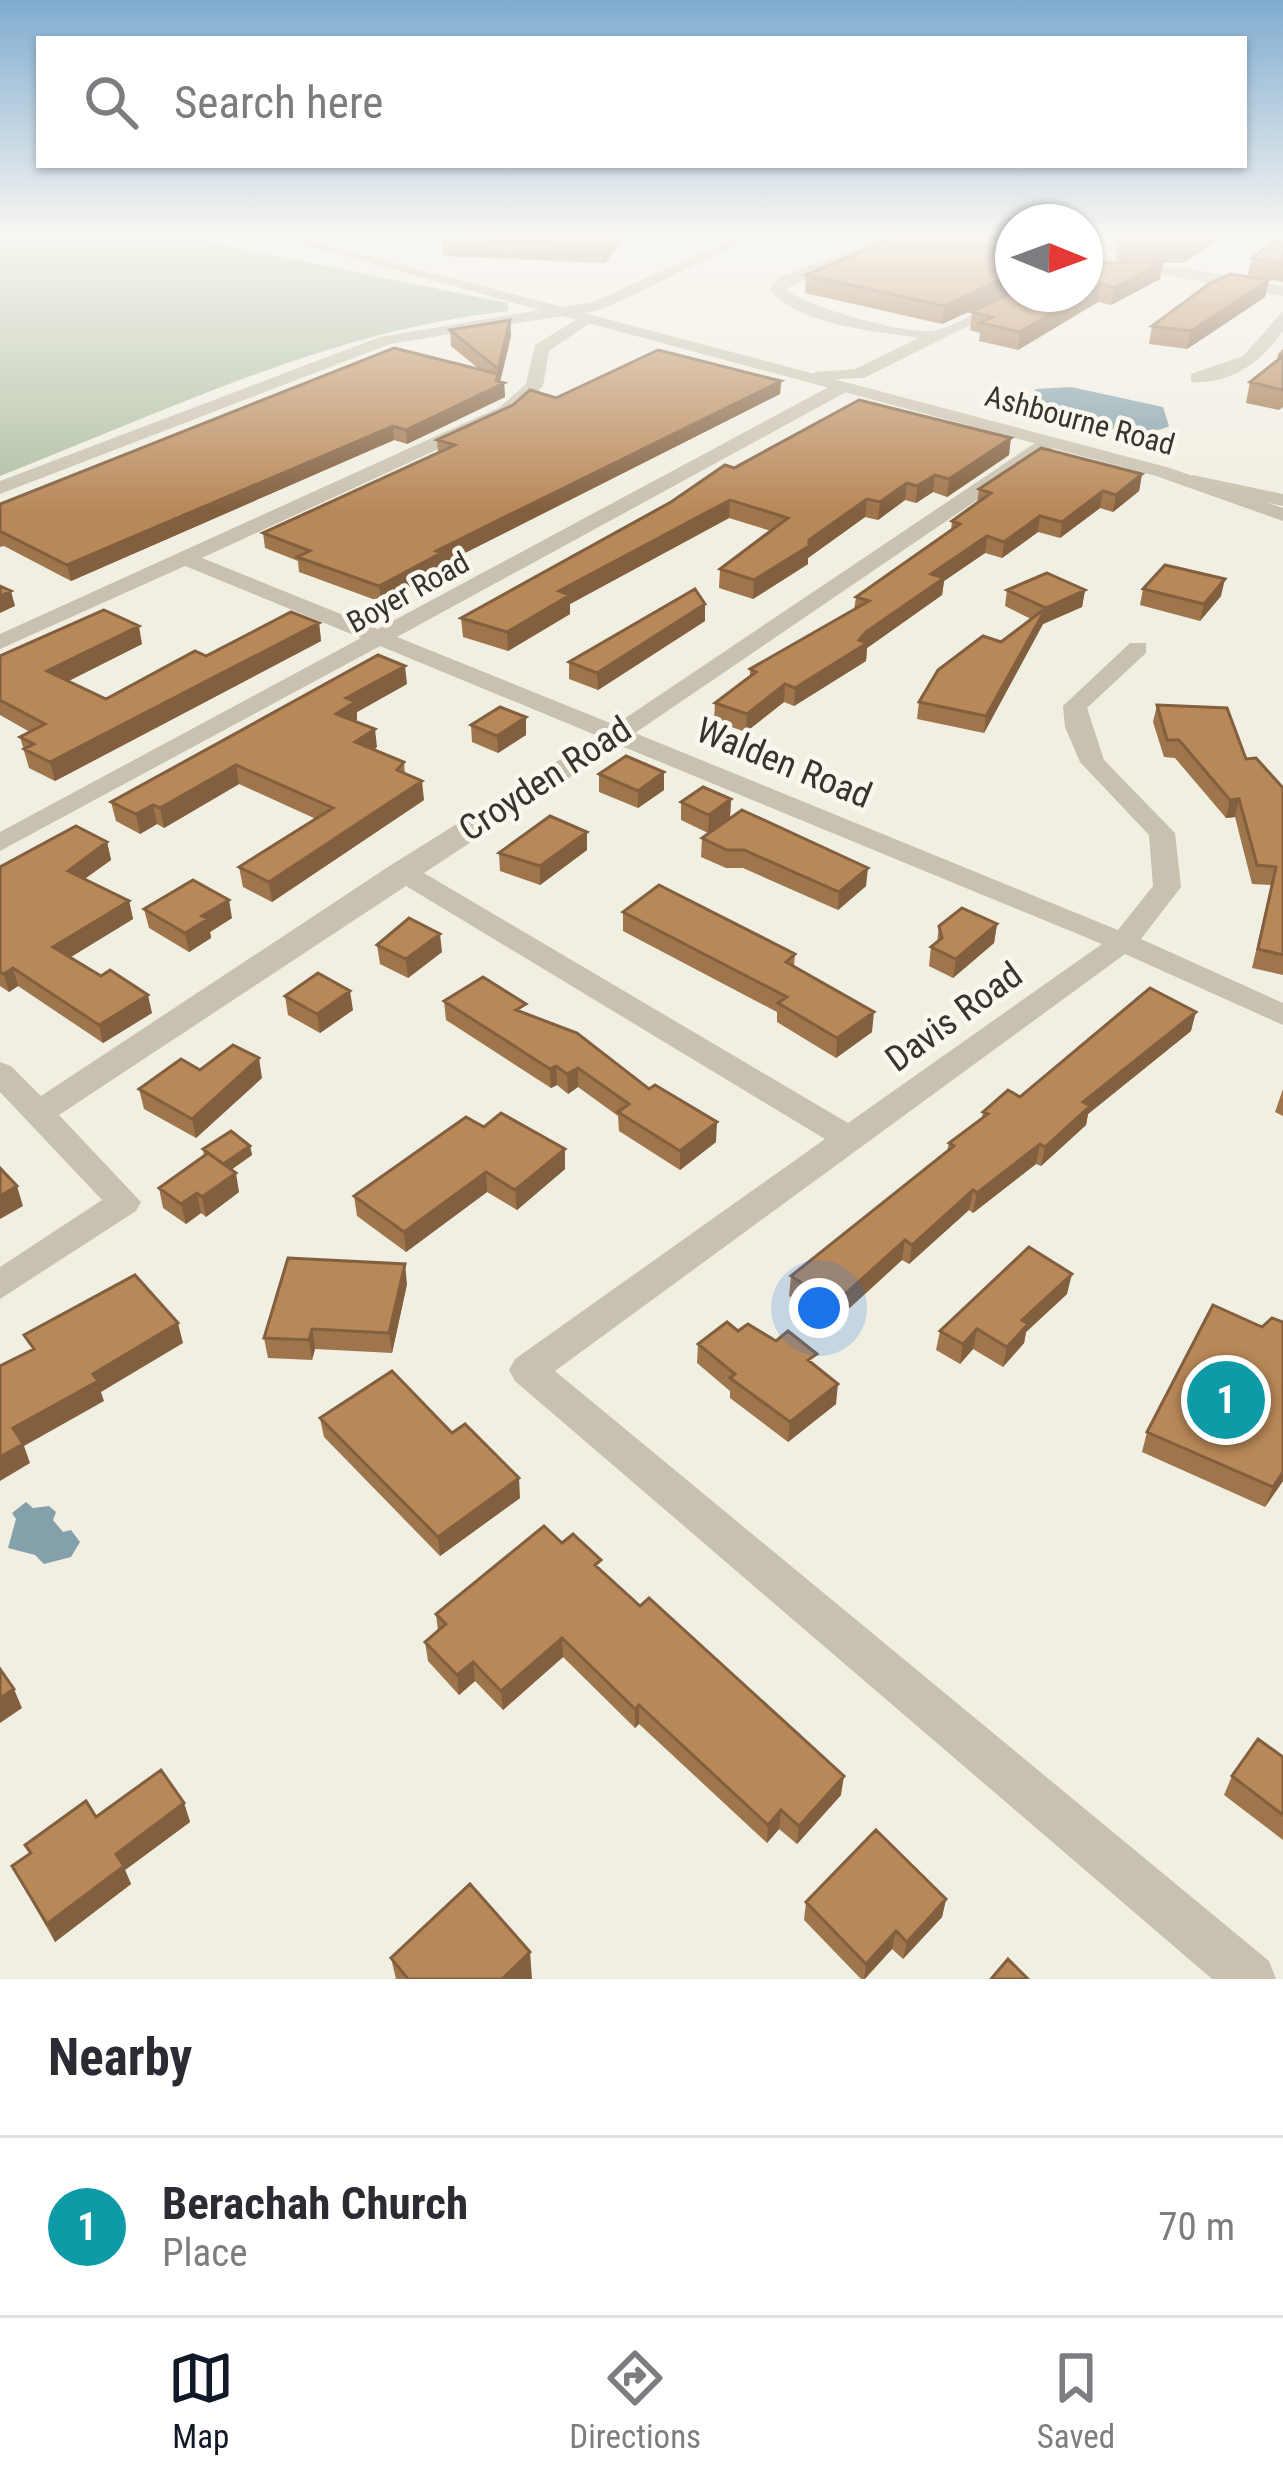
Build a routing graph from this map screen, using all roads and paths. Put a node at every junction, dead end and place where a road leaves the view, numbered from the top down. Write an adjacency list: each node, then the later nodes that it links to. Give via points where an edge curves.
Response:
1 (453, 326): 15 (street, via 358,349)
2 (566, 326): 18 (street, via 541,349 534,386 518,403)
3 (620, 326): 9 (street, Ashbourne Road)
4 (890, 326): 7 (street)
5 (960, 326): 7 (street)
6 (1276, 326): 10 (street, via 1255,358 1230,373)
7 (939, 337): 8 (street)
8 (921, 347): 9 (street, via 858,374); 12 (street, via 924,354 876,384)
9 (803, 376): 11 (street, Ashbourne Road)
10 (1197, 378)
11 (842, 387): 12 (street, Ashbourne Road); 19 (street, Boyer Road)
12 (900, 403): 13 (street, Ashbourne Road)
13 (1048, 443): 14 (street, Ashbourne Road); 22 (street, Croyden Road)
14 (1193, 481): 16 (street); 17 (street, Ashbourne Road)
15 (0, 488)
16 (1283, 500)
17 (1283, 514)
18 (187, 559): 19 (street, Walden Road); 20 (street)
19 (386, 639): 22 (street, Walden Road); 23 (street, Boyer Road)
20 (0, 642)
21 (1138, 648): 25 (street, Davis Road, via 1075,706 1075,737 1091,765 1162,833 1167,887)
22 (618, 734): 24 (street, Croyden Road); 25 (street, Walden Road)
23 (0, 843)
24 (401, 871): 28 (street, Croyden Road); 29 (street)
25 (1123, 942): 26 (street, Walden Road); 29 (street, Davis Road)
26 (1283, 1015)
27 (0, 1073): 28 (street)
28 (40, 1112): 30 (street, via 124,1202)
29 (852, 1140): 31 (street, Davis Road, via 528,1370)
30 (0, 1285)
31 (1251, 1979)

